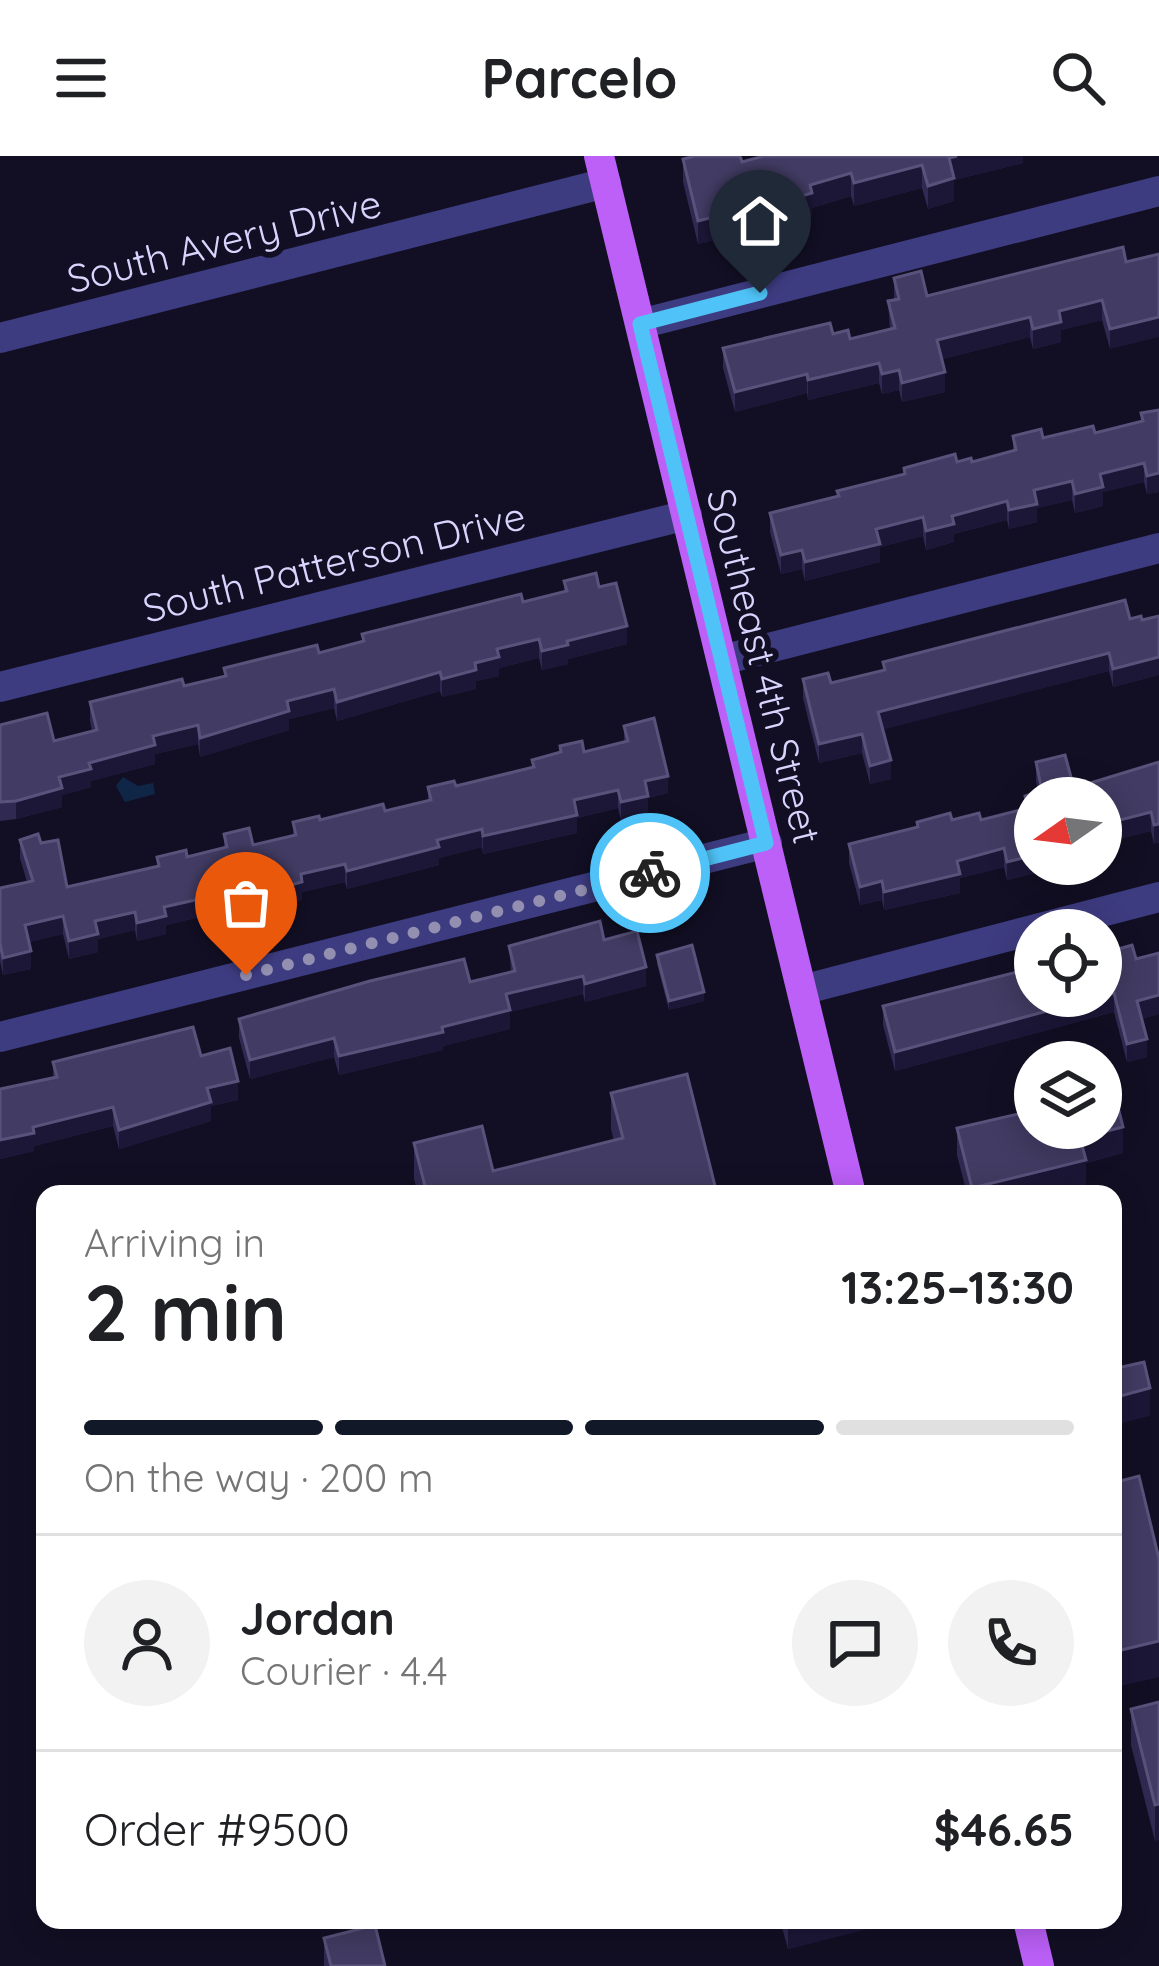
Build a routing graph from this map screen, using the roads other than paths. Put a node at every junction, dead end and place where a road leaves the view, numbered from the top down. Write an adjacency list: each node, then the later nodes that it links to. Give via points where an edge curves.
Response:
1 (603, 169): 3 (main road, Southeast 4th Street); 4 (street, South Avery Drive)
2 (1159, 191): 3 (street)
3 (640, 324): 5 (main road, Southeast 4th Street)
4 (0, 338)
5 (687, 515): 7 (main road, Southeast 4th Street); 8 (street, South Patterson Drive)
6 (1159, 548): 7 (street)
7 (722, 660): 9 (main road, Southeast 4th Street)
8 (0, 687)
9 (766, 843): 11 (main road, Southeast 4th Street); 12 (street)
10 (1159, 896): 11 (street)
11 (802, 990): 13 (main road, Southeast 4th Street)
12 (0, 1037)
13 (849, 1185)
14 (1030, 1929): 15 (main road)
15 (1039, 1966)

